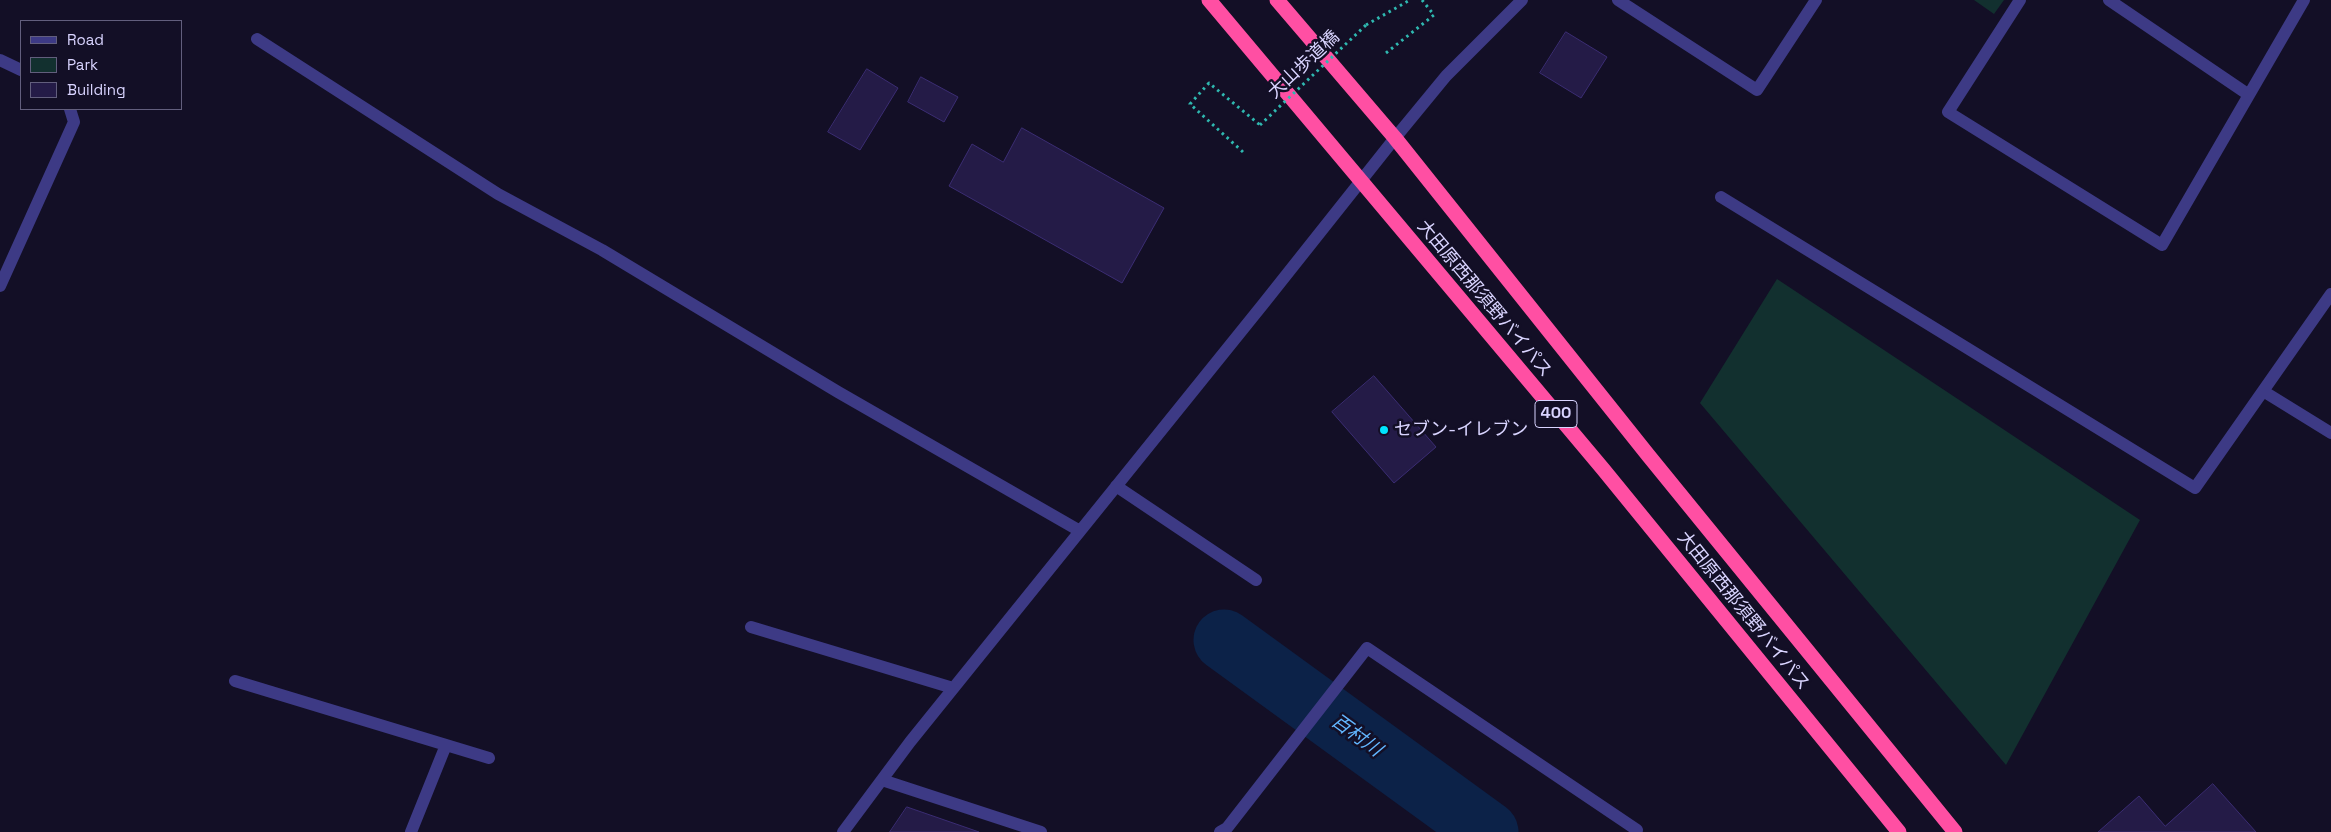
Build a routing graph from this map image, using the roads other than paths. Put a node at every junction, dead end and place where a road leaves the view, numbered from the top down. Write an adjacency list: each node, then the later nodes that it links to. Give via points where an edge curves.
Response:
1 (1210, 0): 15 (highway, 大田原西那須野バイパス / 400)
2 (1278, 0): 14 (highway, 大田原西那須野バイパス / 400)
3 (1522, 0): 14 (street, via 1446,76)
4 (1618, 0): 5 (street, via 1757,90)
5 (1816, 0)
6 (2020, 0): 12 (street, via 1948,112 2162,245)
7 (2109, 0): 12 (street)
8 (2304, 0): 12 (street)
9 (257, 39): 22 (street, via 498,194 602,250)
10 (0, 60): 11 (street)
11 (20, 70)
12 (2249, 95)
13 (70, 110): 17 (street, via 74,122)
14 (1395, 138): 15 (street); 36 (highway, 大田原西那須野バイパス / 400, via 1654,463)
15 (1360, 182): 21 (street); 35 (highway, 大田原西那須野バイパス / 400, via 1603,469)
16 (1721, 197): 19 (street, via 2195,488)
17 (1, 284)
18 (2331, 294): 19 (street)
19 (2263, 391): 20 (street)
20 (2331, 433)
21 (1116, 486): 22 (street); 23 (street)
22 (1080, 532): 26 (street)
23 (1256, 580)
24 (751, 627): 26 (street)
25 (235, 681): 27 (street)
26 (953, 688): 29 (street)
27 (446, 745): 28 (street); 31 (street)
28 (489, 758)
29 (882, 780): 32 (street); 33 (street)
30 (1637, 830): 34 (street, via 1367,648 1227,828)
31 (411, 832)
32 (843, 832)
33 (1041, 832)
34 (1220, 832)
35 (1899, 832)
36 (1955, 832)

